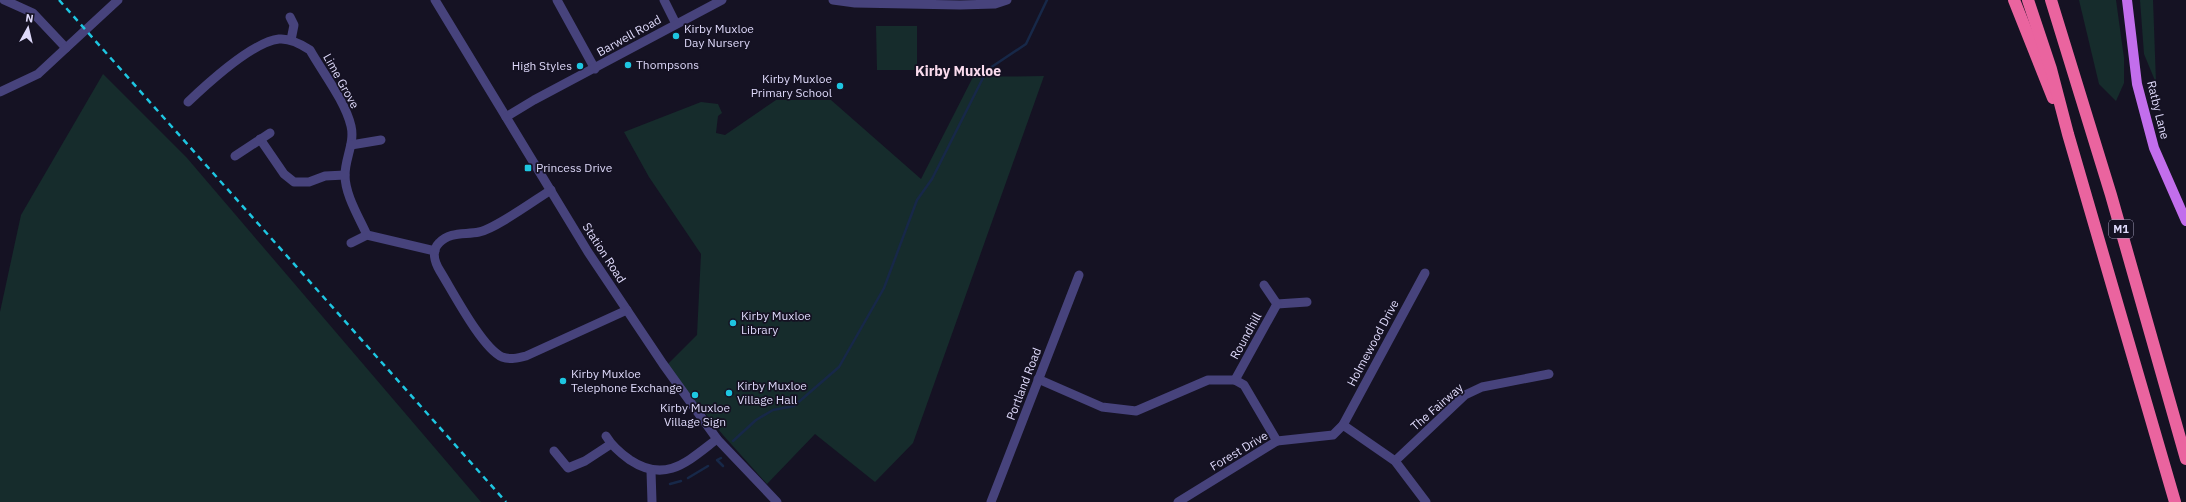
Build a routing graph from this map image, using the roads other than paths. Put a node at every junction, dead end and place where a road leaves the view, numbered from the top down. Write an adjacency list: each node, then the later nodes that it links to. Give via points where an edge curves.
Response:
1 (4, 0): 16 (street, via 33,13)
2 (118, 0): 16 (street)
3 (436, 0): 20 (street, Station Road)
4 (557, 0): 17 (street)
5 (664, 0): 14 (street)
6 (722, 0): 14 (street, Barwell Road)
7 (833, 0): 8 (street, via 855,4 960,5 995,4)
8 (1007, 0)
9 (2014, 0): 22 (highway, M1)
10 (2028, 0): 22 (highway, M1, via 2051,69)
11 (2050, 0): 46 (highway, M1, via 2111,195)
12 (2127, 0): 29 (main road, Ratby Lane, via 2137,84 2154,148)
13 (290, 17): 15 (street, via 294,25)
14 (676, 24): 17 (street, Barwell Road)
15 (291, 40): 19 (street, via 280,39 257,48 218,74); 25 (street, Lime Grove, via 310,50 314,56 347,114 352,128)
16 (69, 46): 18 (street, via 38,74)
17 (595, 68): 20 (street, Barwell Road)
18 (0, 92)
19 (188, 102)
20 (506, 117): 28 (street, Station Road)
21 (270, 133): 23 (street)
22 (2068, 134): 54 (highway, M1)
23 (260, 139): 26 (street); 27 (street, via 284,174 294,182 309,182 325,176)
24 (381, 140): 25 (street)
25 (351, 145): 27 (street, Lime Grove)
26 (235, 156)
27 (345, 175): 30 (street, Lime Grove, via 348,191)
28 (551, 190): 32 (street, via 486,230 446,237); 38 (street, Station Road)
29 (2186, 221)
30 (367, 235): 31 (street); 32 (street)
31 (351, 243)
32 (435, 251): 38 (street, via 440,271 487,345 503,357 526,356)
33 (1425, 273): 42 (street, Holmewood Drive)
34 (1079, 275): 40 (street, Portland Road)
35 (1264, 285): 37 (street)
36 (1307, 302): 37 (street)
37 (1278, 304): 41 (street, Roundhill)
38 (627, 310): 43 (street, Station Road, via 687,400)
39 (1548, 374): 47 (street, The Fairway, via 1482,387 1465,395)
40 (1038, 379): 41 (street, via 1102,407 1136,411 1208,380); 51 (street, Portland Road)
41 (1235, 380): 44 (street, via 1244,385)
42 (1343, 425): 44 (street, Forest Drive, via 1333,435); 47 (street)
43 (717, 439): 48 (street, via 684,464 666,470); 50 (street, Station Road)
44 (1277, 441): 52 (street, Forest Drive)
45 (554, 452): 48 (street, via 568,468 585,461 609,440 631,461)
46 (2186, 459)
47 (1395, 461): 53 (street)
48 (651, 471): 49 (street)
49 (652, 502)
50 (777, 502)
51 (991, 502)
52 (1178, 502)
53 (1426, 502)
54 (2175, 502)

